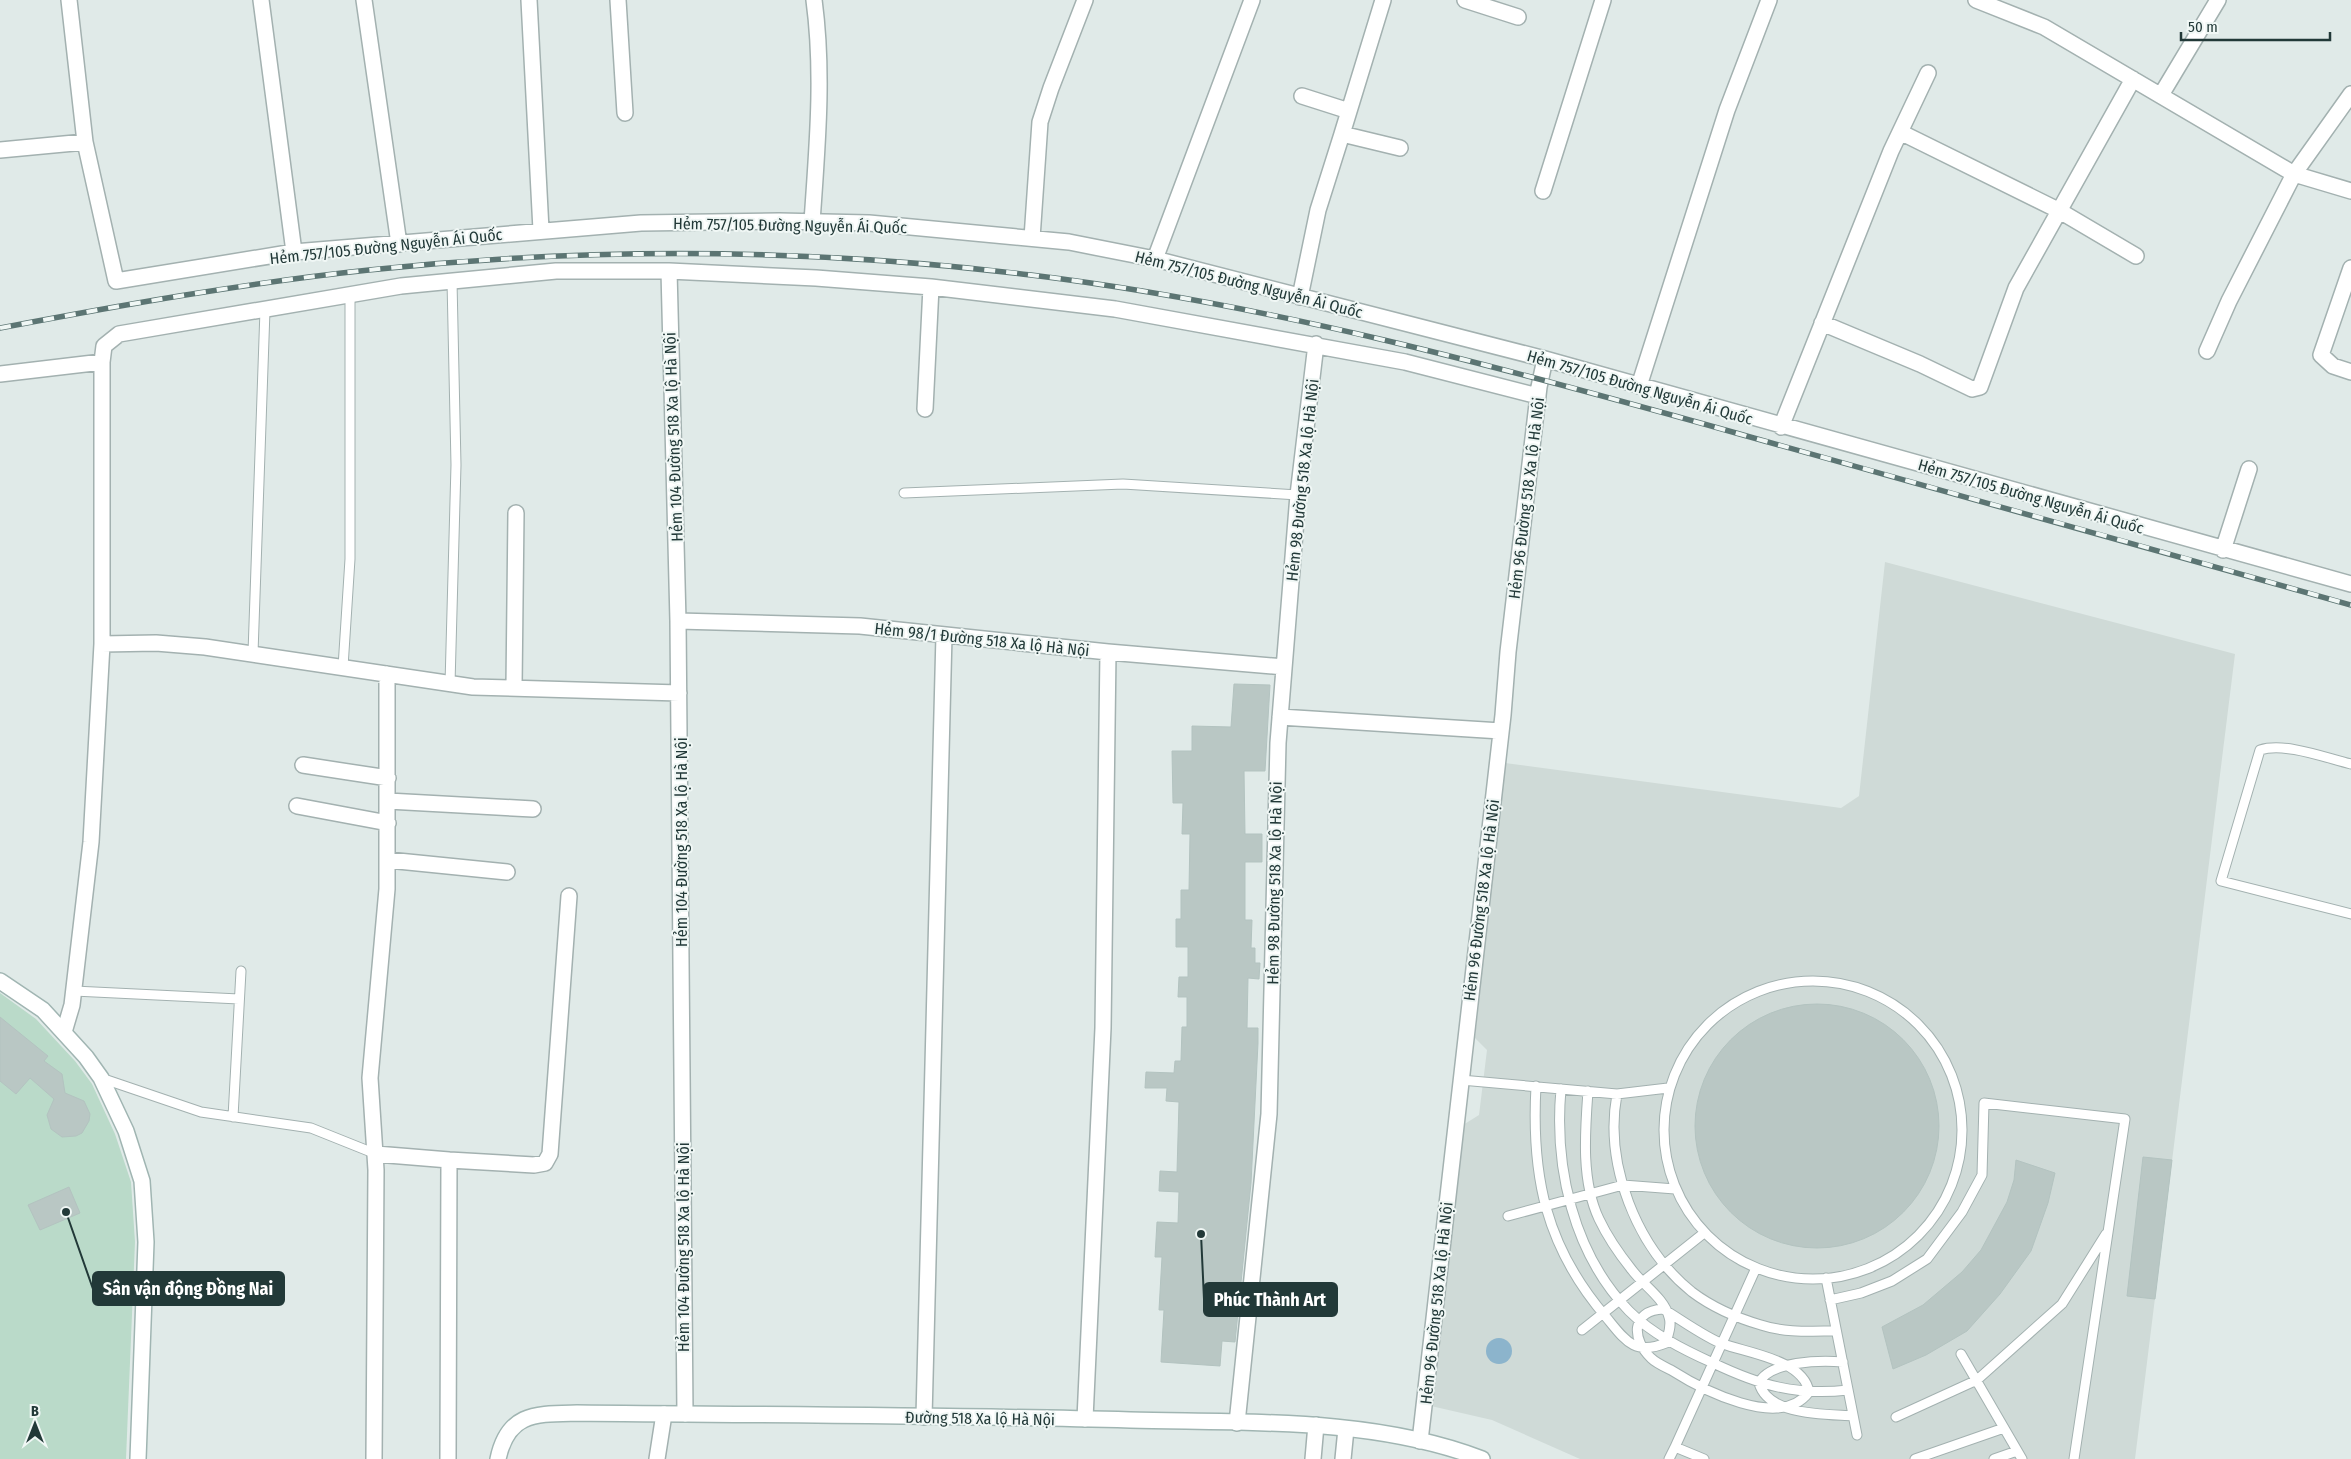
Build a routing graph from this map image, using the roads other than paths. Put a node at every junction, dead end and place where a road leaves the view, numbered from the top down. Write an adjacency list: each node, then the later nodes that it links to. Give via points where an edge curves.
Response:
1 (69, 0): 25 (street)
2 (261, 0): 36 (street)
3 (364, 0): 35 (street)
4 (529, 0): 33 (street)
5 (618, 0): 22 (street)
6 (814, 0): 32 (street, via 820,42 820,76)
7 (1086, 0): 34 (street, via 1040,122)
8 (1252, 0): 38 (street)
9 (1383, 0): 21 (street)
10 (1465, 0): 15 (street)
11 (1603, 0): 29 (street)
12 (1769, 0): 53 (street, via 1727,110)
13 (1976, 0): 17 (street, via 2044,27)
14 (2218, 0): 19 (street)
15 (1518, 17)
16 (1928, 73): 23 (street)
17 (2133, 80): 19 (street); 31 (street)
18 (2351, 94): 28 (street)
19 (2160, 95): 28 (street)
20 (1302, 96): 21 (street)
21 (1349, 111): 24 (street)
22 (625, 113)
23 (1900, 132): 31 (street); 46 (street)
24 (1342, 134): 26 (street); 44 (street, via 1318,210)
25 (84, 142): 27 (street); 36 (street, Hẻm 757/105 Đường Nguyễn Ái Quốc, via 116,281)
26 (1400, 148)
27 (0, 150)
28 (2294, 174): 30 (street); 48 (street)
29 (1543, 191)
30 (2351, 191)
31 (2058, 210): 37 (street); 46 (street, via 2016,288 1980,387 1972,389)
32 (812, 222): 33 (street, Hẻm 757/105 Đường Nguyễn Ái Quốc, via 668,222); 34 (street, Hẻm 757/105 Đường Nguyễn Ái Quốc, via 869,223)
33 (541, 230): 35 (street, Hẻm 757/105 Đường Nguyễn Ái Quốc)
34 (1032, 238): 38 (street, Hẻm 757/105 Đường Nguyễn Ái Quốc)
35 (399, 244): 36 (street, Hẻm 757/105 Đường Nguyễn Ái Quốc)
36 (294, 252)
37 (2136, 256)
38 (1155, 259): 44 (street, Hẻm 757/105 Đường Nguyễn Ái Quốc)
39 (2351, 268): 51 (street, via 2321,354 2333,366)
40 (669, 270): 41 (street, via 556,271); 42 (street); 63 (street, Hẻm 104 Đường 518 Xa lộ Hà Nội)
41 (452, 281): 43 (street); 71 (lane, via 456,465)
42 (930, 287): 47 (street, via 1115,309); 55 (street)
43 (350, 294): 45 (street); 68 (lane, via 350,559)
44 (1300, 297): 49 (street, Hẻm 757/105 Đường Nguyễn Ái Quốc)
45 (265, 310): 50 (street, via 119,334 104,346); 67 (lane)
46 (1822, 323): 56 (street)
47 (1316, 344): 54 (street, via 1405,362); 59 (street, Hẻm 98 Đường 518 Xa lộ Hà Nội)
48 (2207, 351)
49 (1545, 360): 53 (street, Hẻm 757/105 Đường Nguyễn Ái Quốc); 54 (street, Hẻm 96 Đường 518 Xa lộ Hà Nội)
50 (102, 362): 52 (street); 65 (street)
51 (2351, 372)
52 (0, 374)
53 (1639, 386): 56 (street, Hẻm 757/105 Đường Nguyễn Ái Quốc)
54 (1538, 396): 75 (street, Hẻm 96 Đường 518 Xa lộ Hà Nội)
55 (925, 409)
56 (1781, 427): 61 (street, Hẻm 757/105 Đường Nguyễn Ái Quốc)
57 (2249, 469): 61 (street)
58 (904, 493): 59 (lane, via 1123,484)
59 (1298, 495): 69 (street, Hẻm 98 Đường 518 Xa lộ Hà Nội)
60 (516, 513): 72 (street)
61 (2224, 550): 62 (street, Hẻm 757/105 Đường Nguyễn Ái Quốc)
62 (2351, 584)
63 (678, 621): 64 (street, Hẻm 98/1 Đường 518 Xa lộ Hà Nội, via 850,626); 73 (street, Hẻm 104 Đường 518 Xa lộ Hà Nội)
64 (944, 635): 66 (street, Hẻm 98/1 Đường 518 Xa lộ Hà Nội); 138 (street)
65 (102, 644): 67 (street, via 156,643); 89 (street, via 91,842)
66 (1108, 652): 69 (street, Hẻm 98/1 Đường 518 Xa lộ Hà Nội); 140 (street, via 1103,1028)
67 (253, 653): 68 (street)
68 (343, 667): 70 (street)
69 (1284, 667): 74 (street, Hẻm 98 Đường 518 Xa lộ Hà Nội)
70 (387, 674): 71 (street); 78 (street)
71 (450, 684): 72 (street)
72 (514, 686): 73 (street)
73 (680, 693): 136 (street, Hẻm 104 Đường 518 Xa lộ Hà Nội)
74 (1280, 717): 75 (street); 141 (street, Hẻm 98 Đường 518 Xa lộ Hà Nội, via 1275,806 1270,1104)
75 (1501, 731): 93 (street, Hẻm 96 Đường 518 Xa lộ Hà Nội)
76 (303, 764): 78 (street)
77 (2351, 764): 86 (lane, via 2282,748 2260,750 2222,881)
78 (388, 778): 79 (street)
79 (388, 801): 81 (street); 82 (street)
80 (297, 806): 82 (street)
81 (534, 809)
82 (388, 823): 83 (street)
83 (388, 860): 84 (street); 100 (street, via 370,1078)
84 (507, 872)
85 (569, 896): 101 (street, via 550,1154 545,1163 534,1165)
86 (2351, 914)
87 (241, 971): 90 (lane)
88 (0, 981): 91 (street, via 43,1010)
89 (74, 991): 90 (lane); 91 (street)
90 (239, 999): 99 (lane)
91 (64, 1032): 92 (street)
92 (101, 1078): 99 (lane, via 201,1112); 149 (street, via 126,1131 142,1181 146,1242)
93 (1460, 1080): 94 (lane); 146 (street, Hẻm 96 Đường 518 Xa lộ Hà Nội)
94 (1536, 1086): 95 (lane); 106 (lane, via 1534,1135)
95 (1561, 1088): 97 (lane); 105 (lane, via 1561,1166)
96 (1668, 1088): 98 (lane); 103 (lane, via 1662,1121 1664,1156); 112 (lane, via 1688,1046 1720,1012 1760,989 1778,985 1806,980 1852,985 1894,1004 1929,1034 1953,1074 1963,1119 1959,1165 1941,1208 1911,1243 1871,1268)
97 (1588, 1091): 98 (lane); 104 (lane, via 1586,1144)
98 (1616, 1094): 102 (lane, via 1613,1126)
99 (233, 1117): 100 (lane, via 311,1128)
100 (376, 1154): 101 (street); 150 (street)
101 (449, 1160): 151 (street)
102 (1623, 1185): 103 (lane); 104 (lane); 110 (lane, via 1636,1222)
103 (1675, 1189): 109 (lane, via 1687,1212)
104 (1591, 1194): 105 (lane); 113 (lane, via 1599,1219 1632,1271)
105 (1568, 1200): 106 (lane); 114 (lane, via 1601,1277)
106 (1546, 1206): 107 (lane); 117 (lane, via 1562,1253 1591,1300)
107 (1508, 1216)
108 (2108, 1231): 115 (lane, via 2124,1119 1984,1103 1982,1175 1962,1212 1927,1259 1892,1281); 129 (lane, via 2062,1304); 161 (lane)
109 (1704, 1233): 110 (lane); 111 (lane, via 1728,1253)
110 (1665, 1263): 113 (lane); 118 (lane, via 1692,1291)
111 (1756, 1268): 112 (lane, via 1802,1279); 118 (lane)
112 (1826, 1278): 115 (lane)
113 (1642, 1281): 114 (lane); 116 (lane)
114 (1620, 1299): 117 (lane); 119 (lane)
115 (1830, 1300): 121 (lane)
116 (1668, 1312): 119 (lane, via 1656,1310); 122 (lane, via 1670,1329); 123 (lane)
117 (1603, 1313): 120 (lane); 124 (lane, via 1624,1338)
118 (1734, 1315): 121 (lane, via 1762,1326 1786,1330); 123 (lane)
119 (1640, 1319): 122 (lane); 124 (lane, via 1637,1332)
120 (1582, 1330)
121 (1836, 1331): 126 (lane)
122 (1667, 1339): 124 (lane, via 1666,1343 1651,1349); 127 (lane)
123 (1722, 1343): 127 (lane); 128 (lane, via 1761,1354)
124 (1644, 1348): 131 (lane, via 1651,1358)
125 (1961, 1354): 129 (lane)
126 (1843, 1362): 128 (lane, via 1823,1360); 132 (lane)
127 (1712, 1363): 130 (lane); 131 (lane)
128 (1787, 1367): 130 (lane, via 1770,1371 1762,1376); 133 (lane, via 1801,1375 1808,1384)
129 (1977, 1380): 139 (lane); 143 (lane)
130 (1759, 1383): 133 (lane); 134 (lane, via 1766,1396)
131 (1701, 1389): 134 (lane, via 1742,1402 1777,1409); 147 (lane)
132 (1848, 1390): 133 (lane); 137 (lane)
133 (1809, 1392): 134 (lane)
134 (1785, 1407): 137 (lane, via 1798,1412)
135 (664, 1414): 136 (street, Đường 518 Xa lộ Hà Nội); 152 (street, Đường 518 Xa lộ Hà Nội, via 530,1416 510,1430); 153 (street)
136 (685, 1414): 138 (street, Đường 518 Xa lộ Hà Nội)
137 (1853, 1416): 145 (lane)
138 (924, 1417): 140 (street, Đường 518 Xa lộ Hà Nội)
139 (1896, 1417)
140 (1085, 1419): 141 (street, Đường 518 Xa lộ Hà Nội)
141 (1237, 1423): 142 (street, Đường 518 Xa lộ Hà Nội)
142 (1316, 1425): 144 (street, Đường 518 Xa lộ Hà Nội); 154 (street)
143 (2004, 1428): 148 (lane); 159 (lane)
144 (1346, 1429): 146 (street, Đường 518 Xa lộ Hà Nội); 155 (street)
145 (1857, 1435)
146 (1420, 1442): 156 (street, Đường 518 Xa lộ Hà Nội)
147 (1675, 1447): 157 (lane); 158 (lane)
148 (2019, 1455): 160 (lane)
149 (138, 1459)
150 (374, 1459)
151 (448, 1459)
152 (498, 1459)
153 (656, 1459)
154 (1313, 1459)
155 (1343, 1459)
156 (1482, 1459)
157 (1669, 1459)
158 (1704, 1459)
159 (1915, 1459)
160 (1994, 1459)
161 (2074, 1459)

